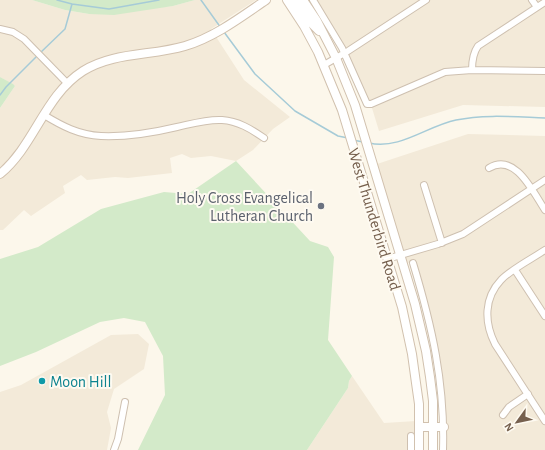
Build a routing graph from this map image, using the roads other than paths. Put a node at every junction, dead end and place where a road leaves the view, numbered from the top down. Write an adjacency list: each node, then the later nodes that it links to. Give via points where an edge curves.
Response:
1 (266, 0): 17 (main road, via 210,36 194,43 106,60)
2 (287, 0): 14 (main road, West Thunderbird Road)
3 (295, 0): 11 (main road, via 311,23)
4 (304, 0): 11 (main road, West Thunderbird Road)
5 (313, 0): 12 (street)
6 (532, 0): 9 (street)
7 (423, 1): 12 (street)
8 (545, 2): 9 (street)
9 (537, 7): 15 (street, via 478,46 472,59)
10 (0, 29): 17 (street, via 13,32 24,39)
11 (326, 37): 13 (main road, West Thunderbird Road)
12 (345, 53): 13 (street); 15 (street, via 364,100 368,104 445,72)
13 (336, 58): 14 (street); 21 (main road, West Thunderbird Road, via 355,105)
14 (324, 65): 22 (main road, West Thunderbird Road, via 342,110)
15 (472, 70): 16 (street)
16 (545, 71)
17 (67, 83): 18 (main road, via 53,99)
18 (44, 115): 19 (street, via 80,133 100,136 152,132 222,120 245,126); 23 (main road, via 16,158)
19 (264, 138)
20 (489, 168): 26 (street, via 496,164 514,168)
21 (374, 169): 22 (main road); 30 (main road, West Thunderbird Road)
22 (361, 173): 31 (main road, West Thunderbird Road)
23 (0, 174)
24 (545, 180): 26 (street)
25 (424, 185): 28 (street)
26 (531, 189): 27 (street); 28 (street, via 469,230)
27 (545, 210)
28 (442, 243): 30 (street)
29 (545, 250): 33 (street)
30 (401, 255): 31 (street); 35 (main road, West Thunderbird Road)
31 (387, 259): 42 (main road, West Thunderbird Road, via 402,307 412,354)
32 (413, 263): 34 (street, West Thunderbird Road)
33 (515, 270): 36 (street); 37 (street, via 501,279 493,290 486,314 488,330)
34 (418, 279): 35 (street, West Thunderbird Road); 41 (street, West Thunderbird Road, via 436,353)
35 (409, 282): 43 (main road, West Thunderbird Road, via 426,351)
36 (545, 316)
37 (528, 394): 39 (street, via 509,407); 40 (street)
38 (125, 402): 45 (street)
39 (503, 415)
40 (545, 421)
41 (444, 426): 43 (main road); 49 (street, West Thunderbird Road)
42 (420, 427): 43 (main road); 47 (main road, West Thunderbird Road)
43 (434, 427): 48 (main road, West Thunderbird Road)
44 (411, 436): 46 (street)
45 (114, 450)
46 (411, 450)
47 (419, 450)
48 (433, 450)
49 (443, 450)

